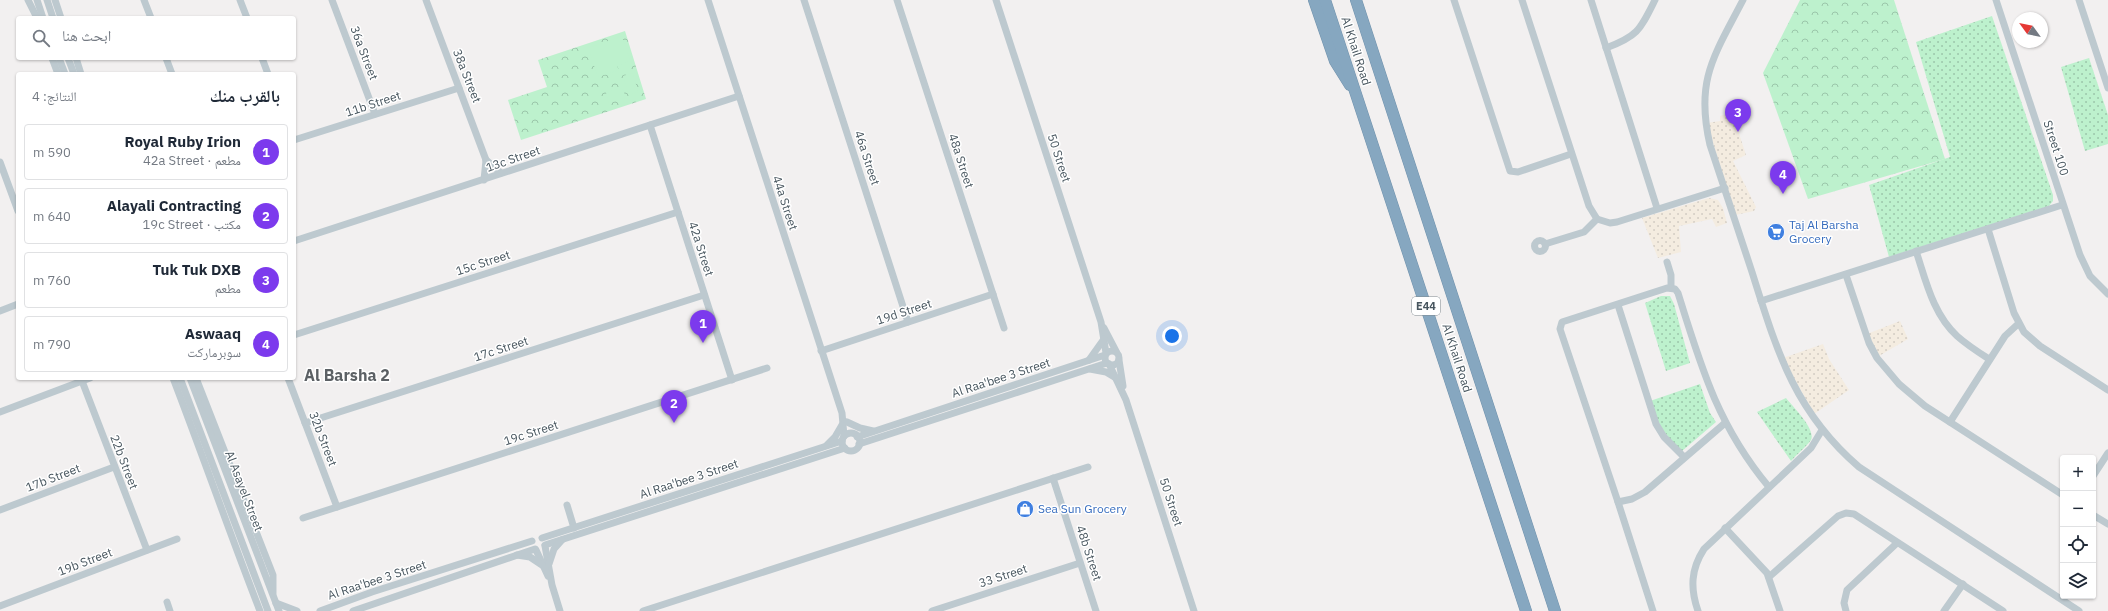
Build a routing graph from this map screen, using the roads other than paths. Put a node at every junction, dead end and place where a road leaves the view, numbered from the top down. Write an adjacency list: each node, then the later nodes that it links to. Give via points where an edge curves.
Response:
1 (28, 0): 23 (street)
2 (37, 0): 24 (street)
3 (47, 0): 25 (street)
4 (55, 0): 26 (street)
5 (144, 0): 27 (street)
6 (240, 0): 28 (street)
7 (332, 0): 46 (street, 36a Street)
8 (426, 0): 42 (street, 38a Street)
9 (708, 0): 45 (street, 44a Street)
10 (804, 0): 74 (street, 46a Street)
11 (897, 0): 67 (street, 48a Street)
12 (996, 0): 75 (street, 50 Street)
13 (1314, 0): 44 (highway, via 1335,62 1341,74)
14 (1325, 0): 44 (highway, Al Khail Road / E44)
15 (1356, 0): 162 (highway, Al Khail Road / E44)
16 (1454, 0): 49 (street, via 1510,171 1515,173)
17 (1522, 0): 49 (street)
18 (1591, 0): 29 (street)
19 (1655, 0): 29 (street, via 1635,34)
20 (1743, 0): 54 (street, via 1714,56 1705,86 1703,105 1710,145)
21 (1996, 0): 55 (street, Street 100)
22 (2079, 0): 43 (street)
23 (36, 16)
24 (42, 16)
25 (52, 16)
26 (60, 16)
27 (150, 16)
28 (246, 16)
29 (1606, 48): 57 (street)
30 (53, 60): 36 (street)
31 (59, 60): 37 (street)
32 (69, 60): 38 (street)
33 (77, 60): 39 (street)
34 (167, 60): 40 (street)
35 (263, 60): 41 (street)
36 (57, 72)
37 (64, 72)
38 (73, 72)
39 (80, 72)
40 (171, 72)
41 (267, 72)
42 (458, 88): 46 (street, 11b Street); 50 (street, 38a Street, via 468,108)
43 (2108, 88)
44 (1355, 90): 161 (highway, Al Khail Road / E44)
45 (739, 96): 47 (street, 13c Street); 80 (street, 44a Street)
46 (375, 114): 48 (street, 11b Street)
47 (650, 125): 52 (street, 13c Street); 58 (street, 42a Street)
48 (296, 139)
49 (1572, 154): 59 (street, via 1592,213)
50 (486, 160): 52 (street, 38a Street); 53 (street, 38a Street)
51 (0, 162): 56 (street)
52 (501, 173): 53 (street, 13c Street)
53 (484, 180): 61 (street, 13c Street)
54 (1724, 188): 57 (street); 70 (street)
55 (2062, 205): 60 (street); 68 (street, Street 100, via 2084,266 2097,285)
56 (16, 206)
57 (1657, 208): 59 (street, via 1610,223)
58 (678, 212): 69 (street, 42a Street); 78 (street, 15c Street)
59 (1597, 219): 62 (street, via 1584,232)
60 (1988, 229): 63 (street); 76 (street)
61 (296, 239)
62 (1545, 244)
63 (1916, 251): 65 (street); 84 (street, via 1939,315 1957,336)
64 (1667, 262): 66 (street)
65 (1846, 275): 70 (street); 100 (street, via 1862,327 1880,362 1912,396)
66 (1671, 288): 72 (street); 103 (street, via 1678,292 1708,386)
67 (993, 294): 74 (street, 19d Street); 77 (street, 48a Street)
68 (2108, 294)
69 (704, 295): 94 (street, 42a Street); 101 (street, 17c Street)
70 (1761, 301): 104 (street, via 1792,383)
71 (16, 305): 73 (street)
72 (1618, 305): 114 (street, via 1656,424 1664,437); 121 (street, via 1565,321 1560,329)
73 (0, 311)
74 (908, 322): 80 (street, 19d Street)
75 (1101, 322): 79 (street, 50 Street); 81 (street, 50 Street)
76 (2018, 324): 84 (street, via 2005,336); 96 (street, via 2032,340)
77 (1004, 328)
78 (296, 334)
79 (1104, 339): 82 (street, 50 Street); 86 (street)
80 (821, 351): 102 (street, 44a Street)
81 (1116, 352): 82 (street, via 1110,351); 83 (street)
82 (1106, 354): 85 (street); 86 (street, Al Raa'bee 3 Street)
83 (1119, 360): 85 (street, via 1115,364); 97 (street, 50 Street)
84 (1989, 360): 100 (street)
85 (1108, 364): 86 (street, Al Raa'bee 3 Street); 88 (street, 50 Street)
86 (1088, 365): 88 (street); 105 (street, Al Raa'bee 3 Street); 106 (street, Al Raa'bee 3 Street)
87 (767, 368): 94 (street, 19c Street)
88 (1117, 378): 97 (street, 50 Street)
89 (174, 380): 109 (street)
90 (181, 380): 109 (street, Al Asayel Street)
91 (191, 380): 99 (street)
92 (197, 380): 99 (street)
93 (289, 380): 101 (street, 32b Street)
94 (732, 380): 123 (street, 19c Street)
95 (82, 381): 98 (street); 115 (street, 22b Street)
96 (2108, 390)
97 (1126, 400): 160 (street, 50 Street)
98 (0, 412)
99 (208, 419): 146 (street, via 273,575 273,595)
100 (1950, 422): 120 (street)
101 (305, 423): 123 (street, 32b Street)
102 (845, 423): 105 (street); 106 (street, 44a Street); 107 (street, 44a Street); 110 (street)
103 (1725, 423): 114 (street); 119 (street, via 1750,464)
104 (1822, 430): 108 (street); 112 (street)
105 (873, 431): 106 (street, Al Raa'bee 3 Street)
106 (856, 438): 107 (street, Al Raa'bee 3 Street); 111 (street, Al Raa'bee 3 Street, via 853,450)
107 (843, 439): 110 (street, Al Raa'bee 3 Street); 111 (street, 44a Street)
108 (1831, 441): 112 (street); 169 (street, via 1877,480)
109 (202, 446): 140 (street, Al Asayel Street); 142 (street, via 221,513)
110 (825, 447): 128 (street, Al Raa'bee 3 Street)
111 (845, 448): 132 (street, Al Raa'bee 3 Street)
112 (1811, 448): 119 (street)
113 (2108, 453): 117 (street)
114 (1684, 457): 121 (street, via 1645,492 1632,499)
115 (114, 467): 124 (street, 17b Street); 136 (street, 22b Street)
116 (1088, 467): 118 (street)
117 (2096, 471)
118 (1053, 478): 139 (street, 48b Street); 148 (street)
119 (1769, 488): 129 (street)
120 (2060, 493)
121 (1618, 502): 163 (street)
122 (567, 505): 128 (street)
123 (337, 507): 126 (street, 19c Street)
124 (0, 510)
125 (2096, 517): 127 (street)
126 (303, 518)
127 (2108, 524)
128 (574, 528): 130 (street, Al Raa'bee 3 Street)
129 (1725, 528): 143 (street); 164 (street, via 1704,549 1695,565 1692,587)
130 (542, 538): 133 (street, via 536,537); 135 (street)
131 (177, 539): 136 (street, 19b Street)
132 (563, 539): 135 (street, Al Raa'bee 3 Street); 141 (street)
133 (532, 541): 137 (street); 154 (street, Al Raa'bee 3 Street)
134 (1897, 543): 143 (street, via 1854,514 1846,513 1838,516); 144 (street); 166 (street, via 1847,590 1844,603)
135 (545, 546): 137 (street, via 541,550); 141 (street)
136 (147, 550): 147 (street, 19b Street)
137 (535, 550): 138 (street, Al Raa'bee 3 Street); 141 (street)
138 (514, 555): 141 (street, via 530,558); 155 (street, Al Raa'bee 3 Street)
139 (1080, 563): 158 (street, 33 Street); 159 (street, 48b Street)
140 (250, 564): 142 (street); 151 (street, Al Asayel Street)
141 (546, 566): 156 (street)
142 (243, 567): 150 (street)
143 (1769, 577): 165 (street)
144 (1963, 584): 167 (street); 168 (street)
145 (167, 602): 149 (street)
146 (276, 603): 152 (street); 153 (street)
147 (0, 606)
148 (659, 609): 157 (street)
149 (170, 611)
150 (260, 611)
151 (268, 611)
152 (279, 611)
153 (297, 611)
154 (320, 611)
155 (353, 611)
156 (560, 611)
157 (643, 611)
158 (932, 611)
159 (1096, 611)
160 (1194, 611)
161 (1526, 611)
162 (1555, 611)
163 (1652, 611)
164 (1698, 611)
165 (1780, 611)
166 (1846, 611)
167 (1944, 611)
168 (2003, 611)
169 (2079, 611)

